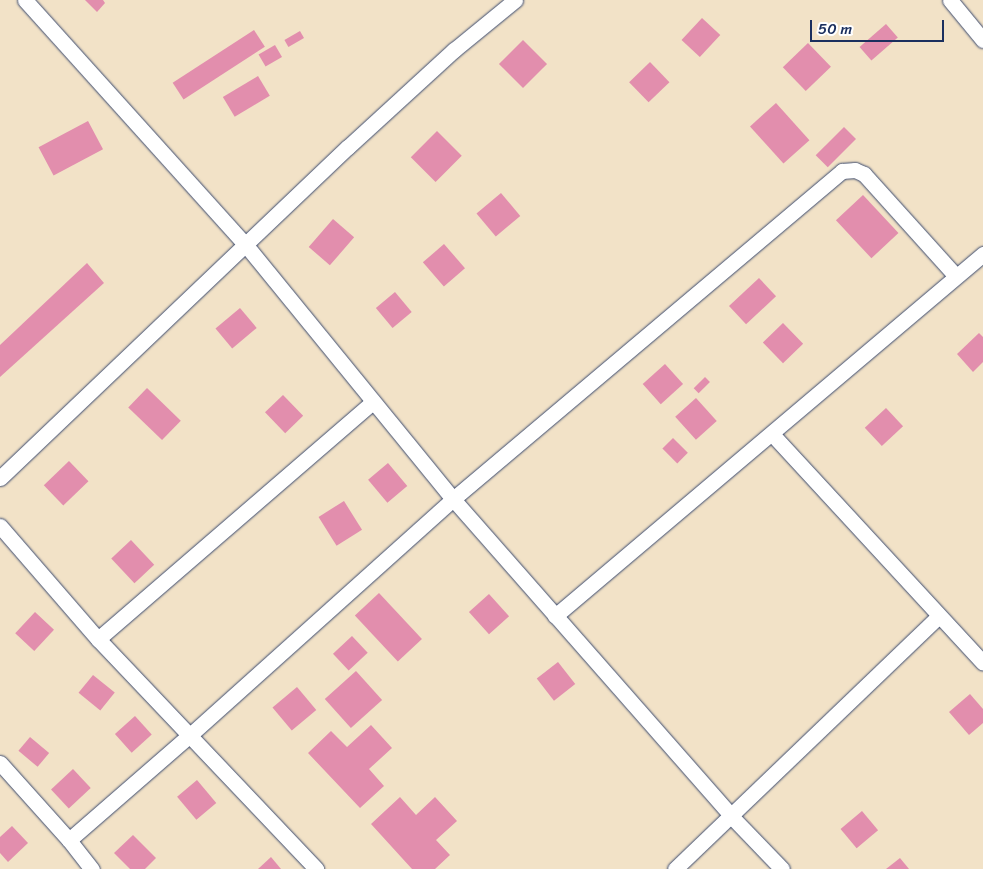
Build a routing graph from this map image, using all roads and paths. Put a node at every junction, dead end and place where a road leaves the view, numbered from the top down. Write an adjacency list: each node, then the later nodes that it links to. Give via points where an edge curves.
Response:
1 (25, 0): 5 (street)
2 (515, 0): 5 (street, via 454,50)
3 (950, 0): 4 (street)
4 (983, 40)
5 (245, 244): 8 (street); 10 (street)
6 (983, 254): 7 (street)
7 (956, 276): 9 (street); 11 (street, via 864,174 855,170 842,172)
8 (373, 402): 11 (street); 15 (street)
9 (772, 434): 13 (street); 14 (street)
10 (0, 478)
11 (453, 498): 13 (street); 17 (street)
12 (0, 526): 15 (street)
13 (555, 616): 19 (street)
14 (938, 616): 16 (street); 19 (street)
15 (98, 639): 17 (street)
16 (983, 663)
17 (190, 735): 20 (street); 22 (street)
18 (0, 763): 20 (street)
19 (732, 817): 23 (street); 24 (street)
20 (70, 840): 21 (street)
21 (92, 869)
22 (316, 869)
23 (675, 869)
24 (782, 869)

